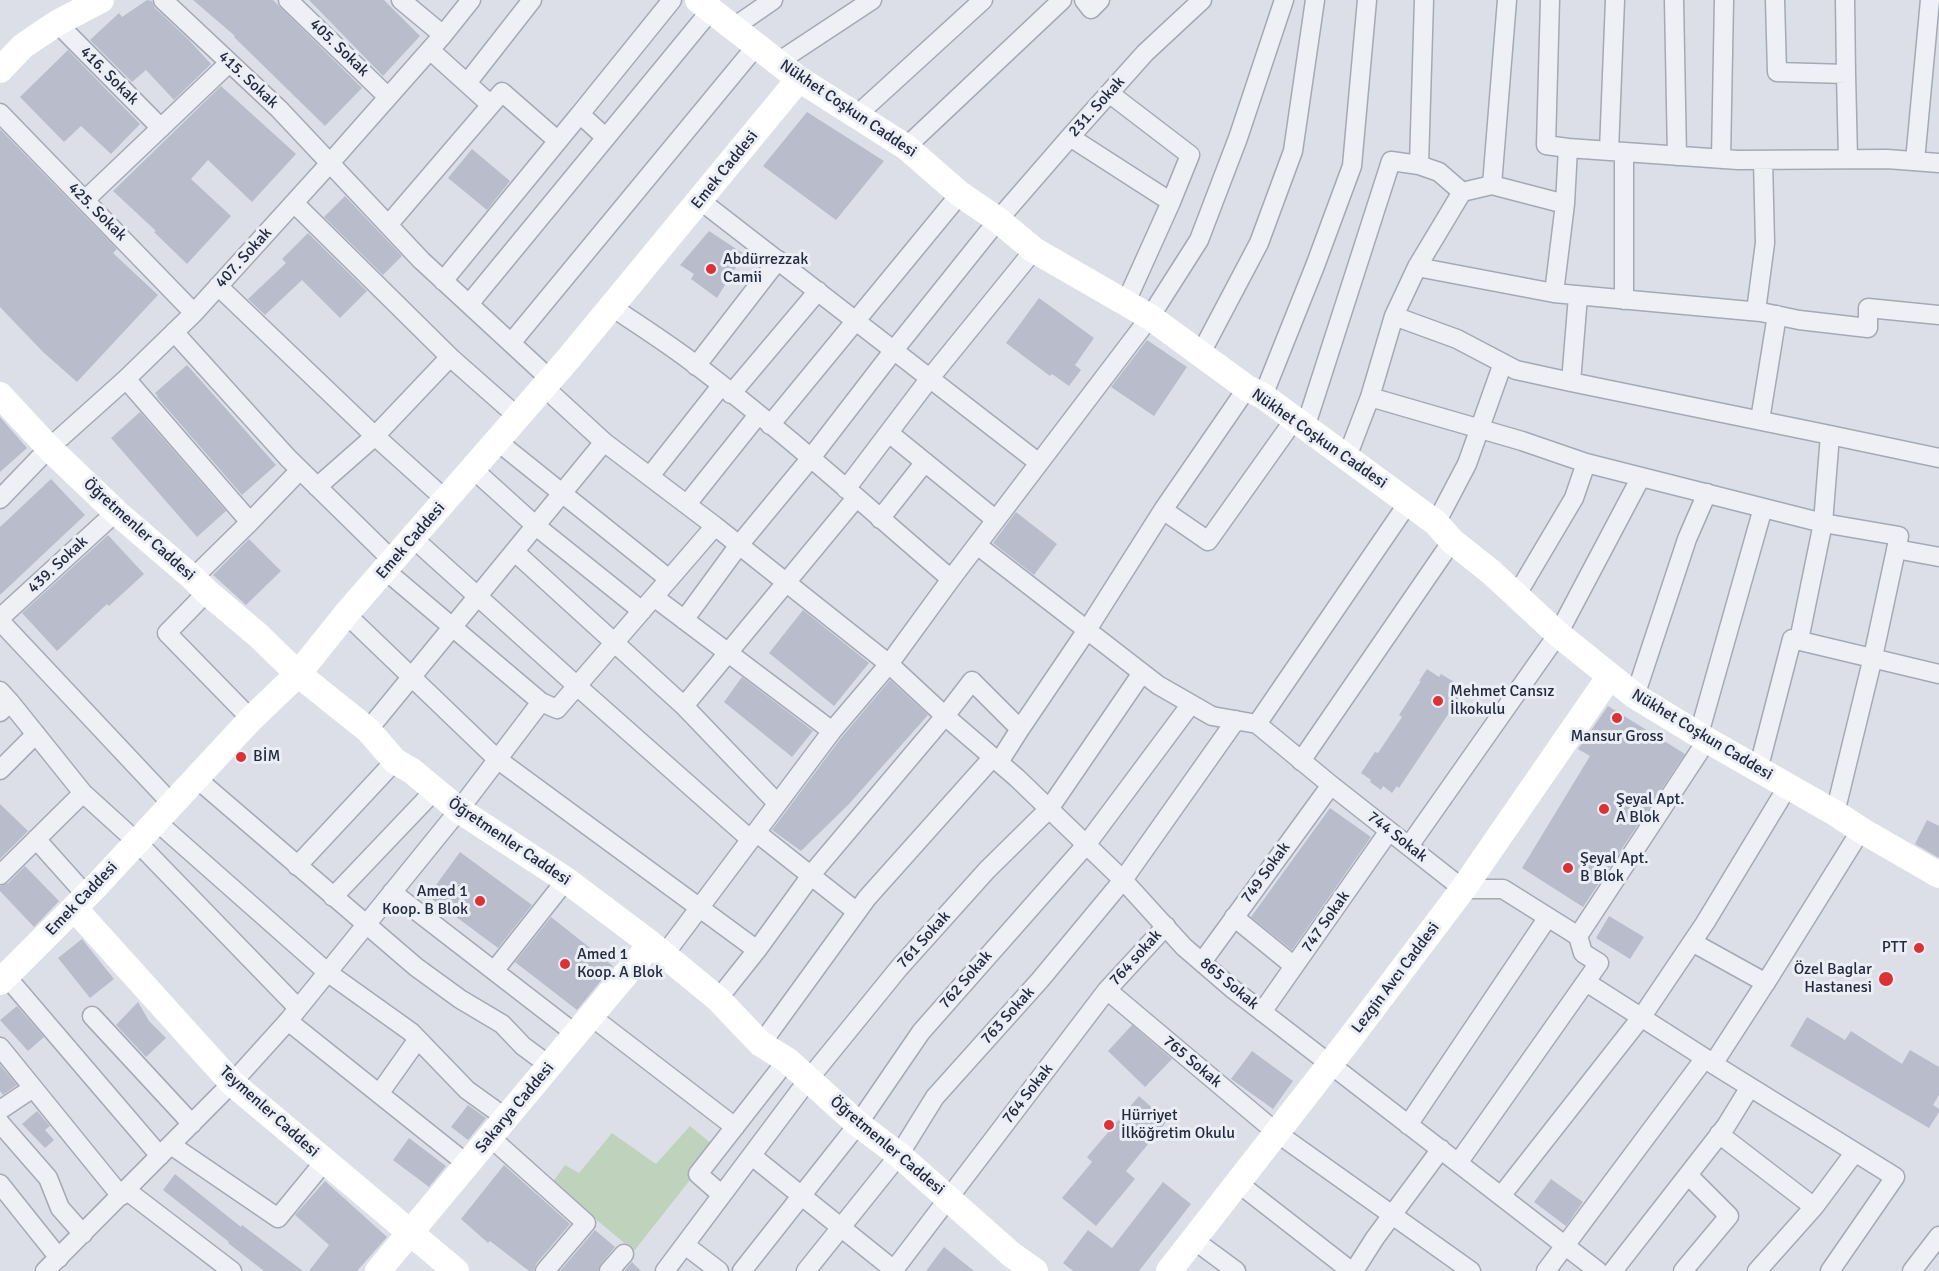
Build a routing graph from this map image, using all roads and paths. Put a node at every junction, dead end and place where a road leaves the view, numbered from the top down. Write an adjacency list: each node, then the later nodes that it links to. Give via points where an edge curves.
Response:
1 (68, 0): 33 (street, via 15,32)
2 (101, 0): 29 (street)
3 (164, 0): 36 (street, 415. Sokak)
4 (288, 0): 42 (street, 405. Sokak)
5 (402, 0): 31 (street)
6 (471, 0): 31 (street, 407. Sokak)
7 (532, 0): 40 (street)
8 (672, 0): 45 (street)
9 (773, 0): 30 (street)
10 (872, 0): 35 (street)
11 (983, 0): 46 (street)
12 (1062, 0): 51 (street)
13 (1084, 0): 14 (street, via 1091,9)
14 (1100, 0)
15 (1202, 0): 41 (street, 231. Sokak, via 1145,53)
16 (1284, 0): 89 (street, via 1199,240)
17 (1315, 0): 94 (street, via 1293,152 1259,243)
18 (1367, 0): 103 (street, via 1352,166 1315,266)
19 (1424, 0): 61 (street)
20 (1507, 0): 62 (street)
21 (1550, 0): 52 (street, via 1546,145)
22 (1615, 0): 53 (street)
23 (1674, 0): 54 (street)
24 (1724, 0): 55 (street)
25 (1775, 0): 38 (street, via 1777,72)
26 (1845, 0): 38 (street)
27 (1930, 0): 58 (street)
28 (705, 5): 30 (street, Nükhet Coşkun Caddesi); 49 (street)
29 (57, 23): 37 (street, via 23,46); 47 (street, 416. Sokak)
30 (734, 27): 32 (street, Nükhet Coşkun Caddesi)
31 (443, 35): 34 (street, 407. Sokak)
32 (757, 45): 35 (street, Nükhet Coşkun Caddesi); 92 (street)
33 (0, 46)
34 (430, 50): 40 (street); 42 (street, 407. Sokak)
35 (778, 62): 39 (street, Nükhet Coşkun Caddesi)
36 (229, 63): 47 (street); 59 (street, 415. Sokak)
37 (0, 70)
38 (1846, 74): 56 (street)
39 (799, 79): 46 (street, Nükhet Coşkun Caddesi); 66 (street, Emek Caddesi)
40 (467, 83): 43 (street)
41 (1110, 93): 48 (street, 231. Sokak); 67 (street, via 1190,155)
42 (388, 97): 59 (street, 407. Sokak)
43 (491, 105): 50 (street, via 502,92); 71 (street)
44 (0, 113): 65 (street, 425. Sokak)
45 (580, 114): 49 (street); 50 (street)
46 (858, 115): 51 (street, Nükhet Coşkun Caddesi)
47 (161, 128): 65 (street)
48 (1070, 137): 67 (street); 70 (street, 231. Sokak)
49 (606, 138): 82 (street)
50 (558, 141): 75 (street)
51 (906, 147): 64 (street, Nükhet Coşkun Caddesi)
52 (1568, 148): 53 (street); 69 (street)
53 (1617, 152): 54 (street); 80 (street)
54 (1677, 156): 55 (street)
55 (1721, 159): 57 (street)
56 (1848, 159): 57 (street); 58 (street)
57 (1763, 160): 84 (street, via 1765,243)
58 (1915, 161): 60 (street)
59 (330, 163): 68 (street, 407. Sokak); 71 (street, 415. Sokak)
60 (1939, 163)
61 (1419, 165): 63 (street, via 1439,172); 109 (street, via 1391,161)
62 (1492, 185): 63 (street); 69 (street)
63 (1462, 192): 74 (street)
64 (960, 194): 70 (street, Nükhet Coşkun Caddesi); 90 (street)
65 (85, 200): 85 (street, 425. Sokak)
66 (701, 201): 73 (street); 83 (street, Emek Caddesi)
67 (1171, 202): 81 (street)
68 (294, 203): 76 (street, 407. Sokak); 95 (street)
69 (1565, 204): 78 (street)
70 (998, 220): 72 (street, Nükhet Coşkun Caddesi); 93 (street, 231. Sokak)
71 (388, 225): 75 (street, 415. Sokak)
72 (1034, 250): 81 (street, Nükhet Coşkun Caddesi); 98 (street)
73 (778, 260): 77 (street); 97 (street)
74 (1417, 267): 78 (street); 88 (street)
75 (443, 280): 82 (street, 415. Sokak)
76 (218, 286): 85 (street, 407. Sokak); 113 (street)
77 (818, 291): 90 (street); 102 (street)
78 (1554, 293): 79 (street)
79 (1578, 296): 80 (street); 100 (street)
80 (1624, 300): 84 (street)
81 (1126, 302): 89 (street, Nükhet Coşkun Caddesi)
82 (469, 304): 92 (street, 415. Sokak)
83 (612, 307): 97 (street); 101 (street, Emek Caddesi)
84 (1756, 311): 86 (street)
85 (194, 313): 91 (street, 407. Sokak)
86 (1777, 315): 87 (street, via 1868,327 1868,308); 108 (street)
87 (1939, 315)
88 (1394, 316): 96 (street, via 1457,339); 105 (street)
89 (1150, 317): 94 (street, Nükhet Coşkun Caddesi); 121 (street)
90 (855, 320): 93 (street); 107 (street)
91 (174, 332): 99 (street, 407. Sokak); 124 (street)
92 (511, 343): 101 (street, 415. Sokak)
93 (894, 350): 98 (street); 119 (street, 231. Sokak)
94 (1201, 353): 103 (street, Nükhet Coşkun Caddesi)
95 (450, 357): 106 (street); 113 (street)
96 (1503, 363): 100 (street, via 1516,370); 110 (street)
97 (696, 366): 102 (street)
98 (930, 378): 111 (street); 121 (street)
99 (126, 379): 116 (street, 407. Sokak); 140 (street)
100 (1571, 382): 108 (street)
101 (547, 383): 106 (street, Emek Caddesi); 115 (street, 415. Sokak)
102 (726, 390): 107 (street); 125 (street)
103 (1255, 392): 109 (street, Nükhet Coşkun Caddesi); 136 (street)
104 (0, 395): 116 (street, Öğretmenler Caddesi)
105 (1370, 397): 110 (street); 117 (street)
106 (518, 417): 114 (street, Emek Caddesi)
107 (764, 420): 119 (street); 134 (street)
108 (1761, 420): 112 (street)
109 (1300, 424): 117 (street, Nükhet Coşkun Caddesi); 136 (street, via 1209,541)
110 (1479, 428): 122 (street); 144 (street)
111 (889, 433): 120 (street); 130 (street)
112 (1830, 435): 118 (street); 141 (street)
113 (375, 436): 127 (street); 132 (street)
114 (497, 441): 123 (street, Emek Caddesi); 128 (street)
115 (604, 442): 125 (street, 865 Sokak); 128 (street)
116 (49, 448): 131 (street, 407. Sokak); 137 (street, Öğretmenler Caddesi)
117 (1347, 457): 133 (street, Nükhet Coşkun Caddesi)
118 (1939, 458)
119 (810, 459): 130 (street); 146 (street, 231. Sokak)
120 (925, 462): 138 (street); 139 (street)
121 (1039, 463): 139 (street)
122 (1586, 463): 126 (street); 156 (street, via 1574,498)
123 (473, 469): 132 (street, Emek Caddesi); 142 (street)
124 (300, 470): 127 (street); 140 (street)
125 (650, 476): 134 (street, 865 Sokak)
126 (1641, 477): 129 (street); 164 (street)
127 (317, 487): 151 (street)
128 (563, 493): 142 (street); 152 (street)
129 (1707, 493): 135 (street); 176 (street, via 1687,539)
130 (851, 494): 138 (street); 154 (street)
131 (0, 499)
132 (446, 500): 145 (street, Emek Caddesi)
133 (1408, 503): 144 (street, Nükhet Coşkun Caddesi); 184 (street)
134 (687, 504): 143 (street, 865 Sokak)
135 (1763, 508): 141 (street); 189 (street)
136 (1163, 510): 163 (street)
137 (116, 512): 155 (street, Öğretmenler Caddesi); 160 (street, 439. Sokak)
138 (880, 519): 153 (street)
139 (996, 520): 147 (street)
140 (250, 522): 155 (street)
141 (1823, 523): 148 (street, via 1899,536); 165 (street)
142 (536, 526): 149 (street); 158 (street)
143 (715, 526): 146 (street, 865 Sokak); 152 (street)
144 (1444, 532): 156 (street, Nükhet Coşkun Caddesi); 192 (street)
145 (413, 538): 151 (street, Emek Caddesi); 157 (street)
146 (739, 545): 154 (street, 865 Sokak); 161 (street, 231. Sokak)
147 (977, 545): 153 (street); 163 (street)
148 (1896, 549): 150 (street); 168 (street)
149 (515, 552): 157 (street); 166 (street)
150 (1939, 557)
151 (389, 566): 159 (street, Emek Caddesi); 162 (street)
152 (669, 579): 158 (street)
153 (951, 579): 169 (street)
154 (787, 583): 167 (street); 169 (street, 865 Sokak)
155 (200, 585): 171 (street, Öğretmenler Caddesi); 182 (street, via 167,633)
156 (1516, 596): 164 (street, Nükhet Coşkun Caddesi)
157 (477, 597): 162 (street); 175 (street)
158 (648, 604): 161 (street); 166 (street)
159 (346, 614): 171 (street, Emek Caddesi); 173 (street)
160 (0, 620): 204 (street)
161 (684, 620): 167 (street)
162 (452, 628): 173 (street); 178 (street)
163 (1087, 630): 170 (street); 185 (street)
164 (1558, 634): 174 (street, Nükhet Coşkun Caddesi); 212 (street)
165 (1798, 640): 168 (street); 195 (street, via 1792,639)
166 (615, 642): 175 (street); 180 (street)
167 (728, 652): 180 (street); 187 (street)
168 (1874, 657): 172 (street); 205 (street)
169 (889, 664): 181 (street, 865 Sokak); 187 (street)
170 (1142, 673): 179 (street); 202 (street, 761 Sokak)
171 (298, 674): 182 (street, Emek Caddesi); 186 (street, Öğretmenler Caddesi)
172 (1939, 674)
173 (413, 676): 186 (street); 190 (street)
174 (1610, 676): 176 (street, Nükhet Coşkun Caddesi); 219 (street, Lezgin Avcı Caddesi)
175 (577, 686): 178 (street, via 557,709); 208 (street)
176 (1635, 696): 189 (street, Nükhet Coşkun Caddesi)
177 (3, 702): 188 (street)
178 (541, 702): 190 (street)
179 (1191, 704): 183 (street, via 1212,716); 211 (street, 762 Sokak)
180 (684, 706): 201 (street)
181 (945, 716): 185 (street, via 972,681); 191 (street, 865 Sokak); 215 (street)
182 (251, 719): 196 (street, Emek Caddesi)
183 (1236, 720): 184 (street); 218 (street, 763 Sokak)
184 (1257, 724): 192 (street, 744 Sokak)
185 (1020, 729): 191 (street)
186 (368, 730): 193 (street, Öğretmenler Caddesi)
187 (832, 731): 201 (street)
188 (36, 734): 194 (street); 200 (street)
189 (1703, 737): 195 (street, Nükhet Coşkun Caddesi); 229 (street)
190 (498, 759): 203 (street); 223 (street)
191 (996, 760): 202 (street, 865 Sokak); 224 (street)
192 (1301, 760): 197 (street, 744 Sokak)
193 (395, 761): 199 (street, Öğretmenler Caddesi); 213 (street)
194 (0, 770)
195 (1758, 770): 198 (street, Nükhet Coşkun Caddesi)
196 (196, 778): 204 (street, Emek Caddesi); 213 (street)
197 (1331, 785): 207 (street, 744 Sokak); 225 (street, 749 Sokak)
198 (1788, 786): 205 (street, Nükhet Coşkun Caddesi); 230 (street)
199 (435, 791): 203 (street, Öğretmenler Caddesi); 221 (street)
200 (83, 793): 209 (street); 210 (street)
201 (777, 803): 208 (street)
202 (1049, 809): 211 (street, 865 Sokak); 254 (street, 761 Sokak, via 898,968)
203 (459, 810): 217 (street, Öğretmenler Caddesi); 220 (street)
204 (164, 812): 210 (street, Emek Caddesi); 236 (street)
205 (1835, 813): 206 (street, Nükhet Coşkun Caddesi)
206 (1861, 830): 216 (street, Nükhet Coşkun Caddesi); 239 (street)
207 (1389, 831): 212 (street, 744 Sokak); 234 (street, 747 Sokak)
208 (754, 836): 215 (street); 223 (street)
209 (36, 839): 214 (street); 222 (street)
210 (137, 842): 222 (street, Emek Caddesi); 243 (street)
211 (1086, 845): 218 (street, 865 Sokak); 262 (street, 762 Sokak, via 921,1032)
212 (1408, 846): 219 (street, 744 Sokak)
213 (297, 866): 221 (street)
214 (0, 875)
215 (810, 875): 224 (street); 232 (street)
216 (1939, 875)
217 (566, 880): 231 (street, Öğretmenler Caddesi); 235 (street)
218 (1123, 880): 228 (street, 865 Sokak); 271 (street, 763 Sokak, via 935,1097)
219 (1463, 888): 226 (street, via 1503,889); 252 (street, Lezgin Avcı Caddesi)
220 (392, 891): 227 (street); 235 (street)
221 (333, 897): 227 (street)
222 (80, 902): 237 (street, Emek Caddesi); 255 (street, Teymenler Caddesi)
223 (699, 909): 231 (street); 232 (street)
224 (857, 912): 248 (street)
225 (1234, 917): 233 (street, 749 Sokak); 234 (street)
226 (1548, 917): 229 (street); 263 (street)
227 (365, 924): 236 (street); 253 (street, via 416,967 502,1024)
228 (1166, 926): 233 (street, 865 Sokak); 240 (street, 764 sokak)
229 (1578, 936): 238 (street, via 1583,952 1599,963)
230 (1692, 942): 239 (street); 245 (street)
231 (658, 950): 241 (street, Öğretmenler Caddesi); 246 (street, Sakarya Caddesi)
232 (757, 950): 241 (street)
233 (1202, 962): 242 (street, 865 Sokak)
234 (1294, 966): 242 (street, 747 Sokak)
235 (494, 971): 246 (street)
236 (327, 972): 243 (street); 247 (street)
237 (3, 979): 269 (street)
238 (1586, 982): 245 (street); 274 (street)
239 (1766, 983): 251 (street)
240 (1107, 990): 266 (street, 765 Sokak); 283 (street, 764 Sokak)
241 (718, 999): 248 (street, Öğretmenler Caddesi)
242 (1262, 1012): 252 (street, 865 Sokak)
243 (293, 1014): 255 (street); 258 (street)
244 (92, 1016): 261 (street)
245 (1640, 1018): 251 (street); 282 (street)
246 (584, 1026): 253 (street, Sakarya Caddesi); 264 (street)
247 (418, 1039): 258 (street); 265 (street)
248 (761, 1044): 250 (street, Öğretmenler Caddesi)
249 (0, 1047): 257 (street)
250 (787, 1060): 254 (street, Öğretmenler Caddesi); 264 (street)
251 (1709, 1061): 256 (street); 292 (street)
252 (1330, 1065): 263 (street, 865 Sokak); 266 (street, Lezgin Avcı Caddesi)
253 (550, 1066): 265 (street, Sakarya Caddesi)
254 (808, 1080): 262 (street, Öğretmenler Caddesi); 272 (street, 761 Sokak)
255 (232, 1083): 261 (street); 273 (street, Teymenler Caddesi)
256 (1750, 1087): 267 (street); 270 (street)
257 (33, 1088): 259 (street); 279 (street)
258 (379, 1094): 275 (street)
259 (0, 1110)
260 (0, 1123): 288 (street, via 48,1178 60,1208)
261 (192, 1124): 269 (street)
262 (858, 1124): 271 (street, Öğretmenler Caddesi); 281 (street, 762 Sokak)
263 (1408, 1125): 268 (street, 865 Sokak)
264 (735, 1127): 280 (street, via 698,1174)
265 (498, 1128): 275 (street, Sakarya Caddesi); 299 (street, via 586,1223)
266 (1277, 1133): 277 (street, Lezgin Avcı Caddesi); 285 (street, 765 Sokak)
267 (1719, 1134): 276 (street); 284 (street)
268 (1441, 1149): 274 (street, 865 Sokak); 285 (street)
269 (165, 1151): 273 (street, via 279,1218); 279 (street)
270 (1855, 1152): 284 (street); 315 (street, via 1895,1177)
271 (899, 1155): 283 (street, Öğretmenler Caddesi); 286 (street, 763 Sokak)
272 (752, 1156): 280 (street, 761 Sokak); 281 (street)
273 (324, 1162): 287 (street, Teymenler Caddesi)
274 (1458, 1163): 282 (street, 865 Sokak)
275 (467, 1164): 287 (street, Sakarya Caddesi)
276 (1688, 1175): 312 (street); 313 (street, via 1728,1216)
277 (1238, 1183): 290 (street, Lezgin Avcı Caddesi); 308 (street)
278 (0, 1184): 294 (street)
279 (124, 1193): 288 (street); 295 (street)
280 (722, 1195): 291 (street, 761 Sokak)
281 (801, 1196): 286 (street); 303 (street, 762 Sokak)
282 (1501, 1196): 292 (street, 865 Sokak)
283 (948, 1197): 296 (street, 764 Sokak); 305 (street, Öğretmenler Caddesi)
284 (1814, 1207): 314 (street)
285 (1392, 1216): 308 (street); 309 (street, 765 Sokak)
286 (840, 1227): 296 (street); 304 (street, 763 Sokak)
287 (411, 1232): 297 (street, Sakarya Caddesi); 298 (street, Teymenler Caddesi)
288 (82, 1234): 294 (street)
289 (1939, 1236): 316 (street)
290 (1194, 1240): 306 (street, Lezgin Avcı Caddesi); 307 (street)
291 (684, 1245): 301 (street, 761 Sokak); 302 (street)
292 (1565, 1245): 310 (street); 311 (street, 865 Sokak)
293 (624, 1254): 300 (street)
294 (54, 1266)
295 (225, 1269)
296 (894, 1270)
297 (378, 1271)
298 (456, 1271)
299 (544, 1271)
300 (609, 1271)
301 (665, 1271)
302 (719, 1271)
303 (742, 1271)
304 (806, 1271)
305 (1035, 1271)
306 (1169, 1271)
307 (1236, 1271)
308 (1352, 1271)
309 (1471, 1271)
310 (1546, 1271)
311 (1598, 1271)
312 (1613, 1271)
313 (1683, 1271)
314 (1757, 1271)
315 (1830, 1271)
316 (1912, 1271)

